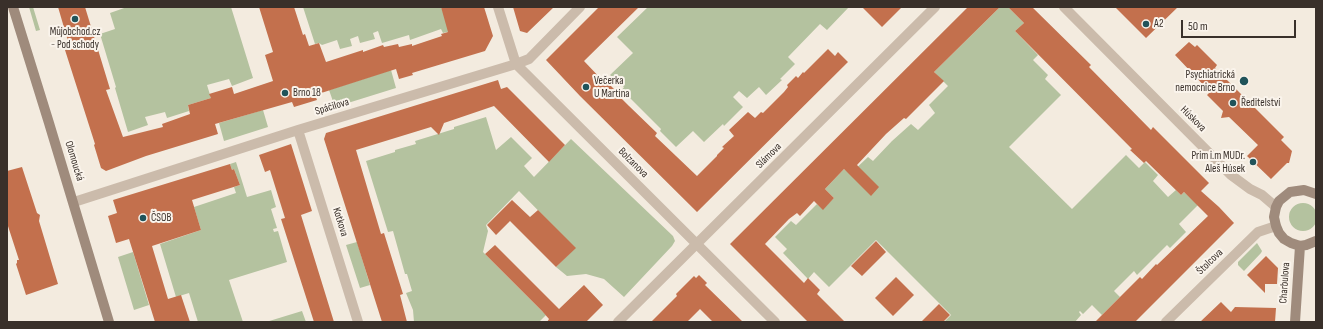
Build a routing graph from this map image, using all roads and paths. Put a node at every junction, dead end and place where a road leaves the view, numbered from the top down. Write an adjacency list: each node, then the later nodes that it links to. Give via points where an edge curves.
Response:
1 (13, 7): 9 (main road, Olomoucká)
2 (498, 7): 6 (street, Bolzanova)
3 (580, 7): 6 (street, Spáčilova, via 529,59)
4 (935, 7): 13 (street, Slámova)
5 (1064, 7): 10 (street, Húskova, via 1232,175)
6 (516, 64): 7 (street, Spáčilova); 13 (street, Bolzanova)
7 (298, 130): 9 (street, Spáčilova); 16 (street, Kotkova)
8 (1316, 194): 10 (main road, via 1296,190 1284,196)
9 (74, 202): 15 (main road, Olomoucká)
10 (1276, 207): 11 (main road)
11 (1276, 226): 14 (main road, via 1284,239); 19 (street, Štolcova, via 1258,232)
12 (1316, 241): 14 (main road)
13 (697, 244): 17 (street, Slámova); 18 (street, Bolzanova)
14 (1300, 246): 20 (main road, Charbulova)
15 (110, 322)
16 (358, 322)
17 (618, 322)
18 (774, 322)
19 (1166, 322)
20 (1295, 322)

